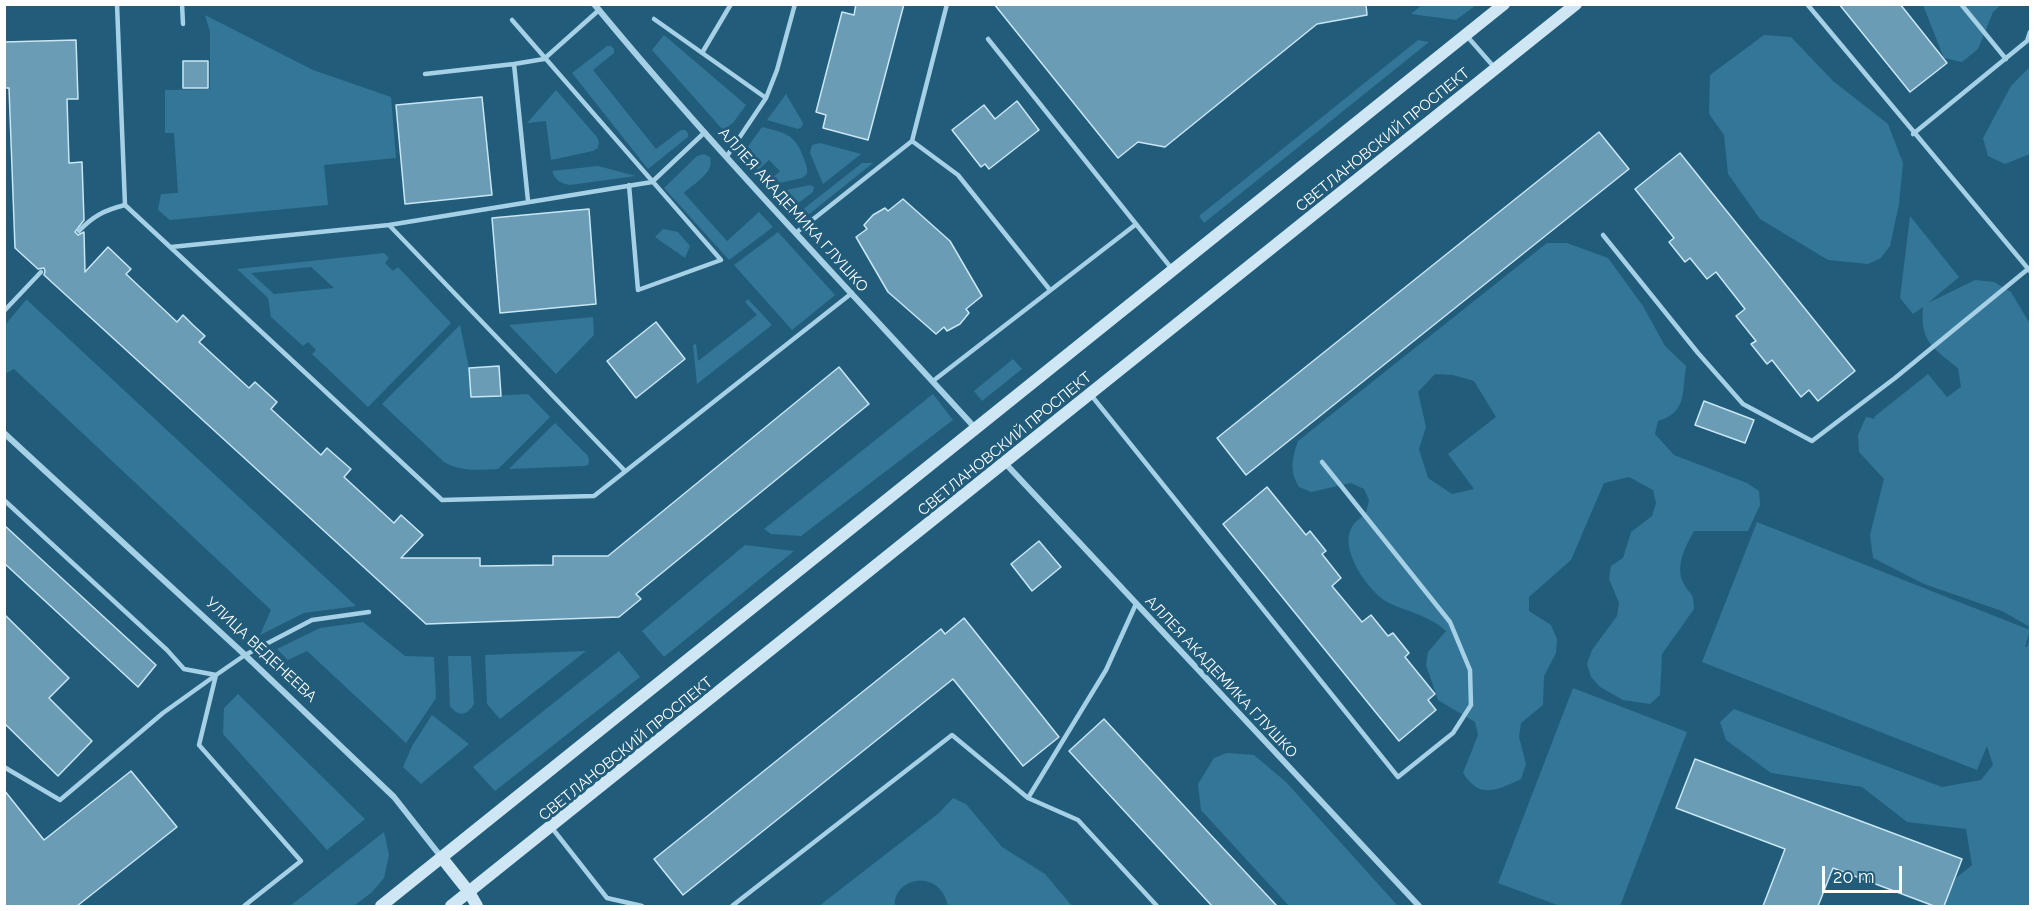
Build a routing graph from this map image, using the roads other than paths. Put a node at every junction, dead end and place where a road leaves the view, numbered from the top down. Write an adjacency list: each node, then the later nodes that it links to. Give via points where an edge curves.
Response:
1 (117, 4): 32 (lane)
2 (182, 4): 13 (lane)
3 (731, 4): 18 (lane)
4 (795, 4): 24 (lane)
5 (947, 4): 27 (lane)
6 (1504, 4): 15 (main road, СВЕТЛАНОВСКИЙ ПРОСПЕКТ)
7 (1576, 4): 22 (main road, СВЕТЛАНОВСКИЙ ПРОСПЕКТ)
8 (1807, 4): 26 (lane)
9 (1961, 4): 20 (lane)
10 (597, 7): 19 (lane); 25 (street, АЛЛЕЯ АКАДЕМИКА ГЛУШКО)
11 (654, 19): 18 (lane)
12 (512, 21): 19 (lane)
13 (183, 24)
14 (2031, 32): 17 (lane)
15 (1466, 34): 22 (lane); 40 (main road, СВЕТЛАНОВСКИЙ ПРОСПЕКТ)
16 (988, 39): 34 (lane)
17 (2029, 43): 20 (lane)
18 (702, 53): 24 (lane)
19 (544, 59): 21 (lane); 29 (lane)
20 (2006, 59): 26 (lane)
21 (514, 64): 23 (lane); 31 (lane)
22 (1496, 69): 46 (main road, СВЕТЛАНОВСКИЙ ПРОСПЕКТ)
23 (425, 74)
24 (766, 98): 28 (lane)
25 (705, 132): 28 (street, АЛЛЕЯ АКАДЕМИКА ГЛУШКО); 29 (lane)
26 (1913, 134): 39 (lane)
27 (912, 141): 36 (lane); 42 (lane, via 958,175)
28 (727, 156): 36 (street, АЛЛЕЯ АКАДЕМИКА ГЛУШКО)
29 (652, 182): 30 (lane); 30 (lane, via 721,260 639,290)
30 (629, 185): 31 (lane)
31 (528, 201): 33 (lane)
32 (125, 205): 35 (lane, via 91,218); 38 (lane)
33 (389, 225): 38 (lane); 51 (lane)
34 (1135, 225): 40 (lane); 42 (lane)
35 (79, 231)
36 (796, 232): 43 (street, АЛЛЕЯ АКАДЕМИКА ГЛУШКО)
37 (1603, 235): 39 (lane, via 1743,404 1812,441)
38 (171, 248): 51 (lane, via 442,500 594,496)
39 (2029, 270)
40 (1173, 271): 47 (main road, СВЕТЛАНОВСКИЙ ПРОСПЕКТ)
41 (41, 272): 44 (lane)
42 (1050, 290): 45 (lane)
43 (852, 293): 45 (street, АЛЛЕЯ АКАДЕМИКА ГЛУШКО); 51 (lane)
44 (4, 310)
45 (933, 381): 47 (street, АЛЛЕЯ АКАДЕМИКА ГЛУШКО)
46 (1091, 395): 49 (lane, via 1398,777 1453,733 1471,705 1470,670 1450,622); 50 (main road, СВЕТЛАНОВСКИЙ ПРОСПЕКТ)
47 (976, 429): 60 (main road, СВЕТЛАНОВСКИЙ ПРОСПЕКТ)
48 (4, 434): 55 (street, УЛИЦА ВЕДЕНЕЕВА)
49 (1322, 462)
50 (1005, 463): 53 (street, АЛЛЕЯ АКАДЕМИКА ГЛУШКО); 59 (main road, СВЕТЛАНОВСКИЙ ПРОСПЕКТ)
51 (625, 471)
52 (4, 500): 56 (lane, via 184,669)
53 (1136, 604): 58 (lane, via 1106,670); 69 (street, АЛЛЕЯ АКАДЕМИКА ГЛУШКО)
54 (369, 612): 55 (lane, via 312,620)
55 (245, 655): 56 (lane); 60 (street, УЛИЦА ВЕДЕНЕЕВА, via 394,797)
56 (216, 675): 57 (lane, via 163,713 60,800); 62 (lane, via 199,745 301,861)
57 (4, 767)
58 (1028, 798): 67 (lane, via 952,735); 68 (lane, via 1078,820)
59 (552, 828): 61 (main road, СВЕТЛАНОВСКИЙ ПРОСПЕКТ); 66 (lane, via 607,898)
60 (442, 858): 61 (main road, УЛИЦА ВЕДЕНЕЕВА); 63 (main road, СВЕТЛАНОВСКИЙ ПРОСПЕКТ)
61 (469, 892): 64 (main road, СВЕТЛАНОВСКИЙ ПРОСПЕКТ); 65 (main road, УЛИЦА ВЕДЕНЕЕВА)
62 (244, 906)
63 (381, 906)
64 (451, 906)
65 (477, 906)
66 (642, 906)
67 (732, 906)
68 (1157, 906)
69 (1419, 906)

